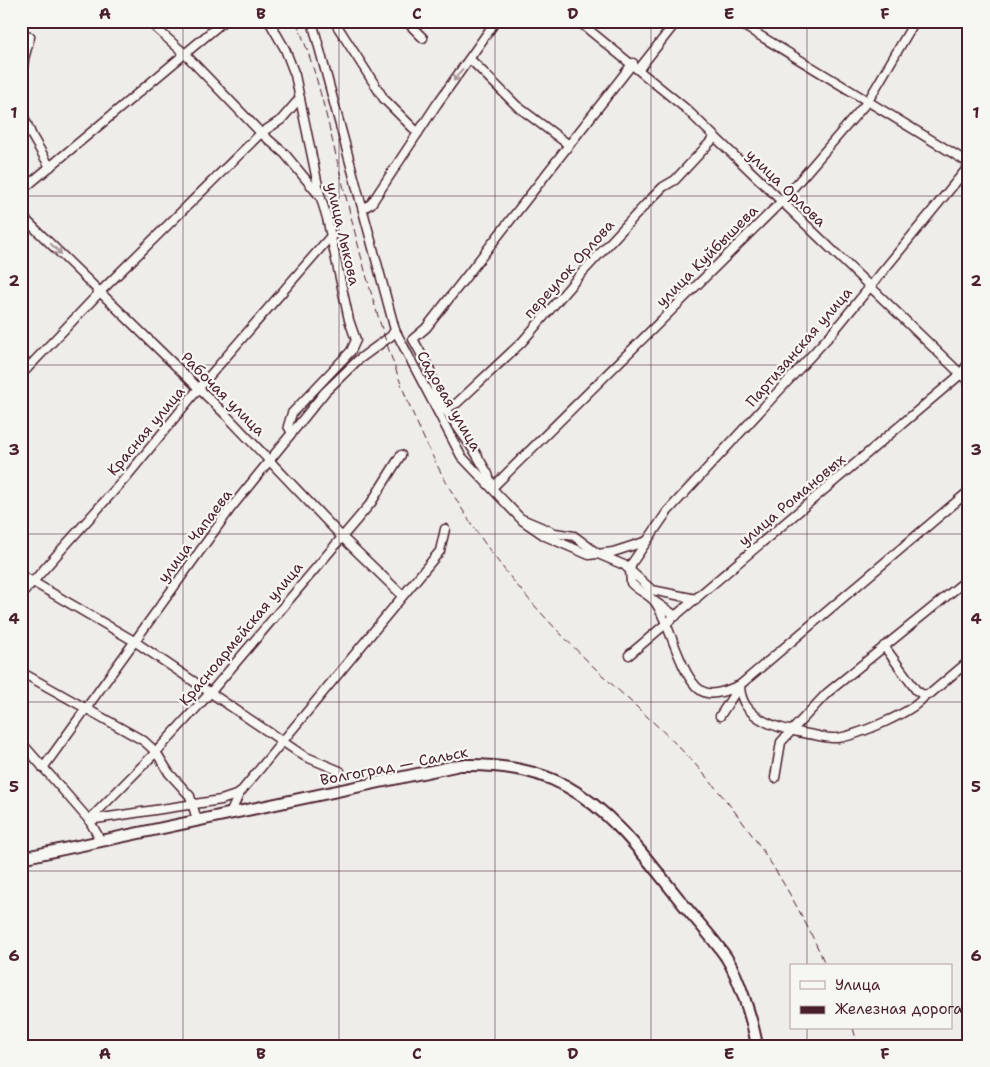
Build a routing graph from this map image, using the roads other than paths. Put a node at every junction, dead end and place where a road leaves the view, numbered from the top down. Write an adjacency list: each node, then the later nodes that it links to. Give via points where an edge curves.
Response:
1 (148, 21): 14 (street)
2 (224, 21): 14 (street)
3 (269, 21): 18 (street, улица Лыкова, via 285,49)
4 (312, 21): 30 (street, Садовая улица)
5 (334, 21): 22 (street, via 384,99)
6 (406, 21): 13 (street)
7 (496, 21): 15 (street)
8 (578, 21): 16 (street, улица Орлова)
9 (677, 21): 16 (street)
10 (915, 21): 19 (street, улица Куйбышева)
11 (738, 22): 19 (street)
12 (21, 32): 17 (street, via 30,37)
13 (422, 38)
14 (185, 54): 21 (street); 26 (street)
15 (470, 59): 22 (street, one-way to 22); 24 (street, via 517,106)
16 (636, 66): 23 (street, улица Орлова); 24 (street)
17 (21, 92)
18 (300, 98): 21 (street, via 281,120); 28 (street, улица Лыкова)
19 (868, 101): 25 (street); 29 (street, улица Куйбышева)
20 (21, 110): 26 (street)
21 (262, 133): 28 (street); 34 (street)
22 (418, 133): 30 (street, via 371,204)
23 (715, 137): 29 (street, улица Орлова); 41 (street, переулок Орлова, via 675,180 652,198 522,342 458,403)
24 (569, 145): 41 (street, Садовая улица, via 426,328 413,339 430,370)
25 (969, 165): 33 (street, Партизанская улица)
26 (50, 167): 27 (street)
27 (21, 191)
28 (320, 195): 32 (street, улица Лыкова)
29 (781, 202): 33 (street, улица Орлова); 45 (street, улица Куйбышева)
30 (363, 208): 35 (street, Садовая улица)
31 (21, 215): 34 (street, Рабочая улица, one-way to 34)
32 (330, 237): 40 (street, Красная улица); 42 (street, улица Лыкова, via 356,340 351,351 292,413 288,426)
33 (870, 287): 37 (street, улица Орлова); 50 (street, Партизанская улица, via 793,377 668,512)
34 (100, 292): 38 (street); 40 (street, Рабочая улица)
35 (394, 330): 41 (street, Садовая улица); 42 (street, улица Чапаева, via 325,392)
36 (969, 362): 37 (street, улица Романовых)
37 (960, 374): 39 (street, улица Орлова); 58 (street, улица Романовых)
38 (21, 375)
39 (969, 382)
40 (199, 388): 44 (street, Рабочая улица); 55 (street, Красная улица)
41 (441, 411): 45 (street, Садовая улица, via 475,452); 45 (street, Садовая улица, via 462,456)
42 (292, 433): 44 (street, улица Чапаева)
43 (401, 455): 49 (street, Красноармейская улица, via 370,504)
44 (270, 461): 49 (street, Рабочая улица); 62 (street, улица Чапаева, via 231,508)
45 (492, 488): 47 (street)
46 (969, 491): 67 (street)
47 (520, 518): 51 (street, via 555,533 574,536); 51 (street, via 545,536 590,555)
48 (445, 529): 56 (street, via 440,551)
49 (342, 537): 56 (street, Рабочая улица); 68 (street, Красноармейская улица)
50 (646, 541): 51 (street); 52 (street, Партизанская улица)
51 (598, 554): 52 (street)
52 (630, 570): 58 (street, via 652,590); 59 (street, via 631,583)
53 (21, 575): 55 (street)
54 (969, 578): 63 (street)
55 (35, 582): 57 (street, Красная улица); 62 (street)
56 (402, 595): 73 (street)
57 (21, 596)
58 (696, 599): 60 (street, улица Романовых)
59 (654, 600): 60 (street); 61 (street)
60 (676, 616): 61 (street, улица Романовых)
61 (667, 623): 64 (street, улица Романовых); 67 (street, via 686,671 699,690 708,694)
62 (134, 642): 68 (street); 70 (street, улица Чапаева)
63 (884, 646): 69 (street, via 916,690); 72 (street, via 827,693)
64 (629, 655)
65 (969, 661): 69 (street)
66 (21, 672): 70 (street)
67 (740, 685): 71 (street); 72 (street, via 741,698 750,710)
68 (210, 693): 73 (street); 75 (street, Красноармейская улица)
69 (925, 695): 72 (street, via 913,708 847,736 832,738)
70 (86, 710): 75 (street, via 144,741); 76 (street, улица Чапаева)
71 (720, 716)
72 (788, 734): 78 (street, via 779,750)
73 (281, 741): 77 (street, via 304,756); 79 (street)
74 (21, 742): 76 (street)
75 (156, 752): 80 (street); 82 (street, Красноармейская улица)
76 (43, 768): 82 (street)
77 (340, 771)
78 (775, 778)
79 (239, 794): 80 (street); 81 (street)
80 (193, 803): 82 (street); 83 (street)
81 (230, 814): 83 (main road, Волгоград — Сальск); 86 (main road, Волгоград — Сальск, via 460,766 488,764 514,768 565,785 614,822 727,958 753,1021)
82 (89, 820): 84 (street)
83 (197, 820): 84 (main road, Волгоград — Сальск)
84 (101, 841): 85 (main road, Волгоград — Сальск)
85 (21, 858)
86 (757, 1046)

